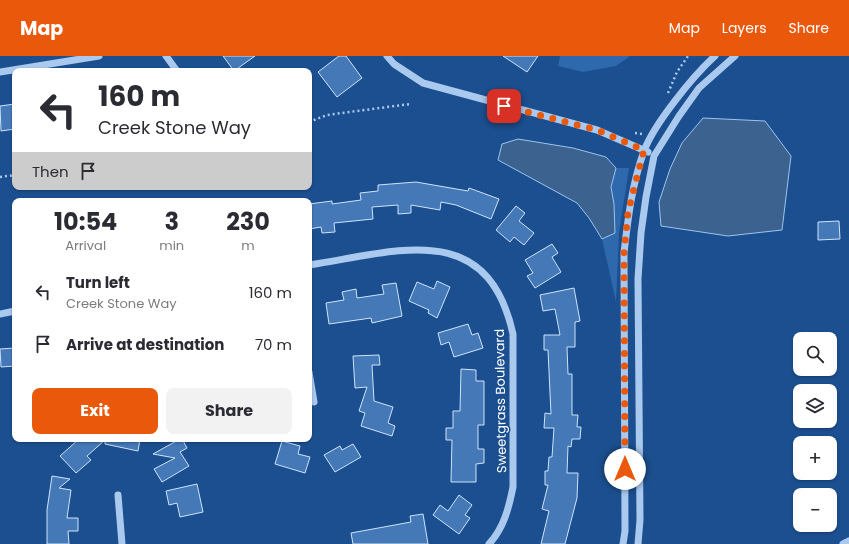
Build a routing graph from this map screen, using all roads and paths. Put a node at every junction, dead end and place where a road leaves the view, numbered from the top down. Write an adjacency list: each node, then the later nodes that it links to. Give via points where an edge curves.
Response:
1 (99, 56): 6 (street)
2 (166, 56): 7 (street)
3 (387, 56): 12 (street, via 408,75 423,83 597,130)
4 (715, 56): 12 (street, via 682,92)
5 (735, 56): 13 (street, via 699,88 678,116)
6 (25, 68)
7 (175, 68)
8 (12, 70): 9 (street)
9 (0, 72)
10 (410, 104): 11 (path, via 327,115)
11 (312, 121)
12 (644, 150): 13 (street); 25 (street, via 628,212 624,253 625,531)
13 (654, 156): 26 (street, via 641,233 638,279)
14 (12, 175): 15 (path)
15 (0, 177)
16 (312, 266): 24 (street, Sweetgrass Boulevard, via 412,249 438,250 465,259 486,275 498,291 508,311 513,334 513,487 501,528)
17 (12, 312): 18 (street)
18 (0, 314)
19 (312, 390): 20 (street)
20 (314, 402)
21 (118, 495): 23 (street)
22 (849, 541): 27 (street)
23 (122, 544)
24 (489, 544)
25 (622, 544)
26 (638, 544)
27 (843, 544)

